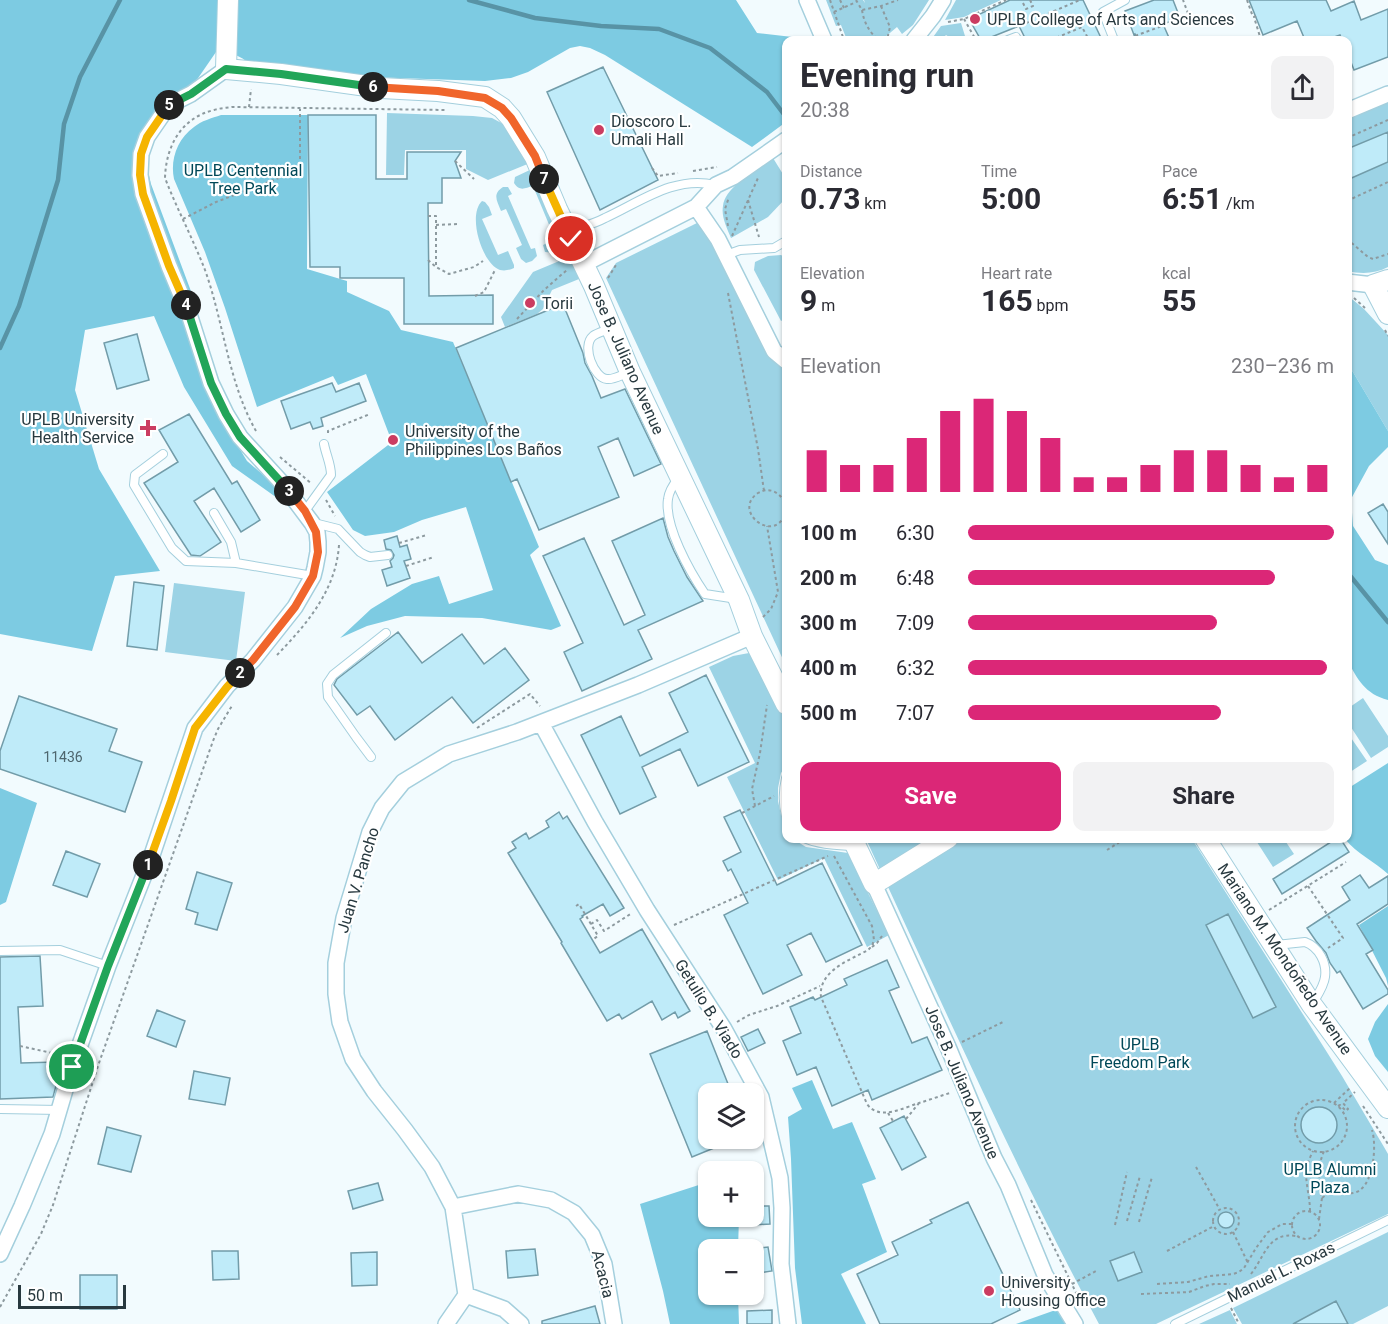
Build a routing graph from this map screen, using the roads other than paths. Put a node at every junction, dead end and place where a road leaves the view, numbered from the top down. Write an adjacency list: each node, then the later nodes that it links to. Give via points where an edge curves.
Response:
1 (228, 0): 8 (street)
2 (807, 0): 5 (street)
3 (943, 0): 6 (street)
4 (1125, 0): 7 (lane, via 1103,12)
5 (823, 36)
6 (918, 36)
7 (1112, 36)
8 (226, 69): 14 (street, Jose B. Juliano Avenue, via 485,98 511,118 535,156); 28 (street, via 168,105 141,154 143,194 211,383 226,414 240,437)
9 (1388, 94): 10 (street)
10 (1352, 109)
11 (782, 143): 12 (street)
12 (716, 185): 13 (street); 14 (lane, via 677,184)
13 (696, 207): 16 (street); 17 (street)
14 (568, 232): 17 (street, Jose B. Juliano Avenue)
15 (782, 243): 16 (lane, via 774,248)
16 (730, 253): 22 (street, via 774,351)
17 (582, 260): 21 (street, Jose B. Juliano Avenue)
18 (1352, 282): 19 (street)
19 (1380, 283): 20 (street)
20 (1388, 314)
21 (612, 328): 23 (street, Jose B. Juliano Avenue); 23 (lane, via 592,337 587,351 597,374 603,378 610,380)
22 (782, 358)
23 (630, 372): 26 (street, Jose B. Juliano Avenue)
24 (324, 444): 28 (lane, via 332,476)
25 (163, 454): 30 (lane, via 135,475 134,485 172,548 186,561)
26 (680, 477): 32 (street, Jose B. Juliano Avenue); 32 (lane, via 668,499 668,517 692,574 705,594)
27 (214, 513): 30 (lane, via 231,542)
28 (309, 517): 29 (lane, via 338,529 365,555); 31 (street, via 318,542)
29 (388, 555)
30 (236, 563): 31 (lane)
31 (313, 576): 46 (street, via 295,607 195,728 152,855)
32 (739, 600): 34 (street, Jose B. Juliano Avenue)
33 (386, 633): 37 (lane, via 327,684 328,696)
34 (752, 636): 35 (street, Jose B. Juliano Avenue); 36 (street, Juan V. Pancho)
35 (777, 703)
36 (541, 723): 51 (street, Juan V. Pancho, via 449,754 403,782 382,808 370,832 344,918 336,963 336,993 340,1022 353,1059 432,1167); 58 (street, Getulio B. Viado, via 595,822 724,1029 761,1097 780,1178)
37 (371, 757)
38 (815, 843): 39 (lane)
39 (845, 843)
40 (854, 843): 43 (street, Jose B. Juliano Avenue)
41 (940, 843): 43 (street)
42 (1208, 843): 44 (street, Mariano M. Mondoñedo Avenue)
43 (874, 884): 59 (street, Jose B. Juliano Avenue, via 1045,1275)
44 (1274, 946): 47 (street, Mariano M. Mondoñedo Avenue); 47 (lane, via 1305,942 1316,948 1325,977)
45 (0, 951): 46 (lane, via 60,950)
46 (108, 966): 50 (street)
47 (1312, 1005): 48 (street, Mariano M. Mondoñedo Avenue)
48 (1388, 1108)
49 (0, 1109): 50 (lane)
50 (60, 1110): 53 (street)
51 (453, 1207): 54 (street, Juan V. Pancho); 57 (street, Acacia, via 518,1194 551,1200 574,1213 592,1235 604,1264)
52 (1388, 1220): 60 (lane, Manuel L. Roxas)
53 (0, 1254)
54 (466, 1295): 55 (street); 56 (street, via 504,1309)
55 (446, 1324)
56 (521, 1324)
57 (614, 1324)
58 (788, 1324)
59 (1075, 1324)
60 (1175, 1324)

